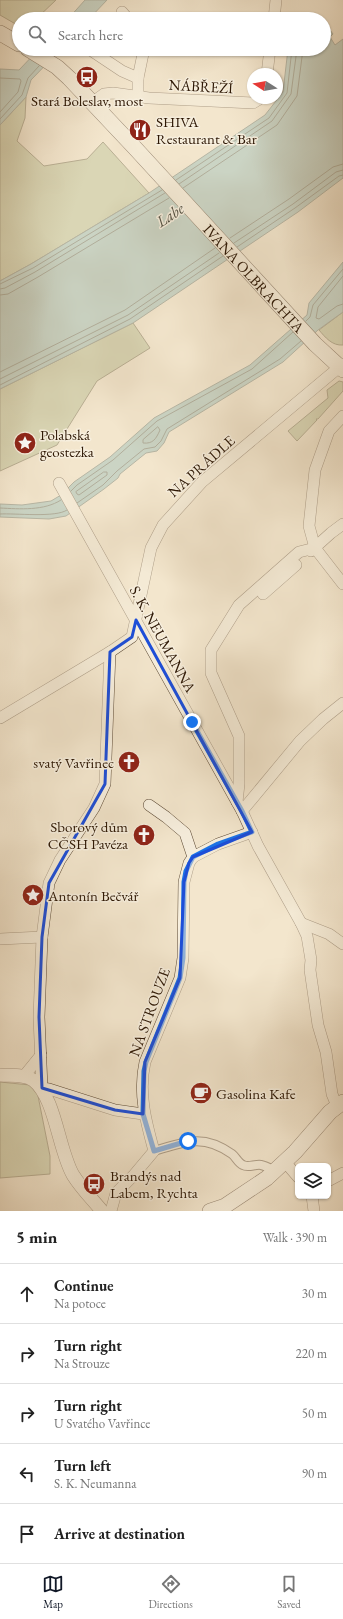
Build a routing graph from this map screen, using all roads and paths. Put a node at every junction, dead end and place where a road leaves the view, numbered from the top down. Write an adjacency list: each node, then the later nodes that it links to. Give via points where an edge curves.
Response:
1 (276, 0): 2 (street)
2 (275, 12)
3 (0, 33): 4 (main road)
4 (12, 40)
5 (39, 56): 12 (main road, IVANA OLBRACHTA, via 57,67)
6 (100, 56): 10 (street)
7 (143, 56): 10 (street)
8 (269, 56): 9 (street)
9 (268, 68)
10 (138, 78): 11 (street)
11 (138, 96): 12 (street, NÁBŘEŽÍ, via 107,93); 13 (street, NÁBŘEŽÍ)
12 (93, 102): 14 (main road, IVANA OLBRACHTA, via 315,344)
13 (247, 103)
14 (342, 368): 21 (street, NA PRÁDLE, via 202,482 163,525 151,548)
15 (343, 416): 18 (street, via 329,431 315,470 308,526)
16 (58, 483): 21 (street, S. K. NEUMANNA)
17 (343, 524): 18 (street)
18 (315, 548): 19 (street); 20 (street); 26 (street, via 299,552 240,605 211,650 211,673 239,736)
19 (343, 584)
20 (263, 594)
21 (136, 620): 22 (street, NA PRÁDLE, via 132,637); 26 (street, S. K. NEUMANNA)
22 (110, 652): 24 (street, NA PRÁDLE); 30 (street, via 105,784 94,808 60,860 49,884)
23 (343, 703): 26 (street, via 300,741)
24 (0, 718)
25 (149, 805): 28 (street, via 185,833)
26 (240, 806): 27 (street, S. K. NEUMANNA)
27 (252, 832): 28 (street, via 218,844); 29 (street, S. K. NEUMANNA)
28 (193, 857): 38 (street, NA STROUZE, via 184,882 183,958 180,978 146,1062)
29 (301, 923): 32 (street, via 329,934); 37 (street, S. K. NEUMANNA, via 307,936 318,1025 326,1052 332,1094)
30 (42, 937): 31 (street); 33 (street, via 39,1017)
31 (0, 939)
32 (343, 944)
33 (41, 1055): 35 (street); 36 (street)
34 (0, 1075): 35 (street)
35 (24, 1076): 36 (street)
36 (42, 1088): 38 (street, via 115,1110); 45 (street, via 62,1149 74,1175)
37 (340, 1104): 40 (main road)
38 (143, 1114): 39 (street, NA STROUZE)
39 (154, 1151): 40 (street, via 198,1140 233,1155 242,1165); 46 (street, via 116,1193)
40 (280, 1167): 42 (street); 47 (main road, via 225,1206)
41 (343, 1173): 43 (street)
42 (295, 1175)
43 (331, 1179)
44 (312, 1199): 48 (street)
45 (102, 1211)
46 (111, 1211)
47 (210, 1211)
48 (314, 1211)

